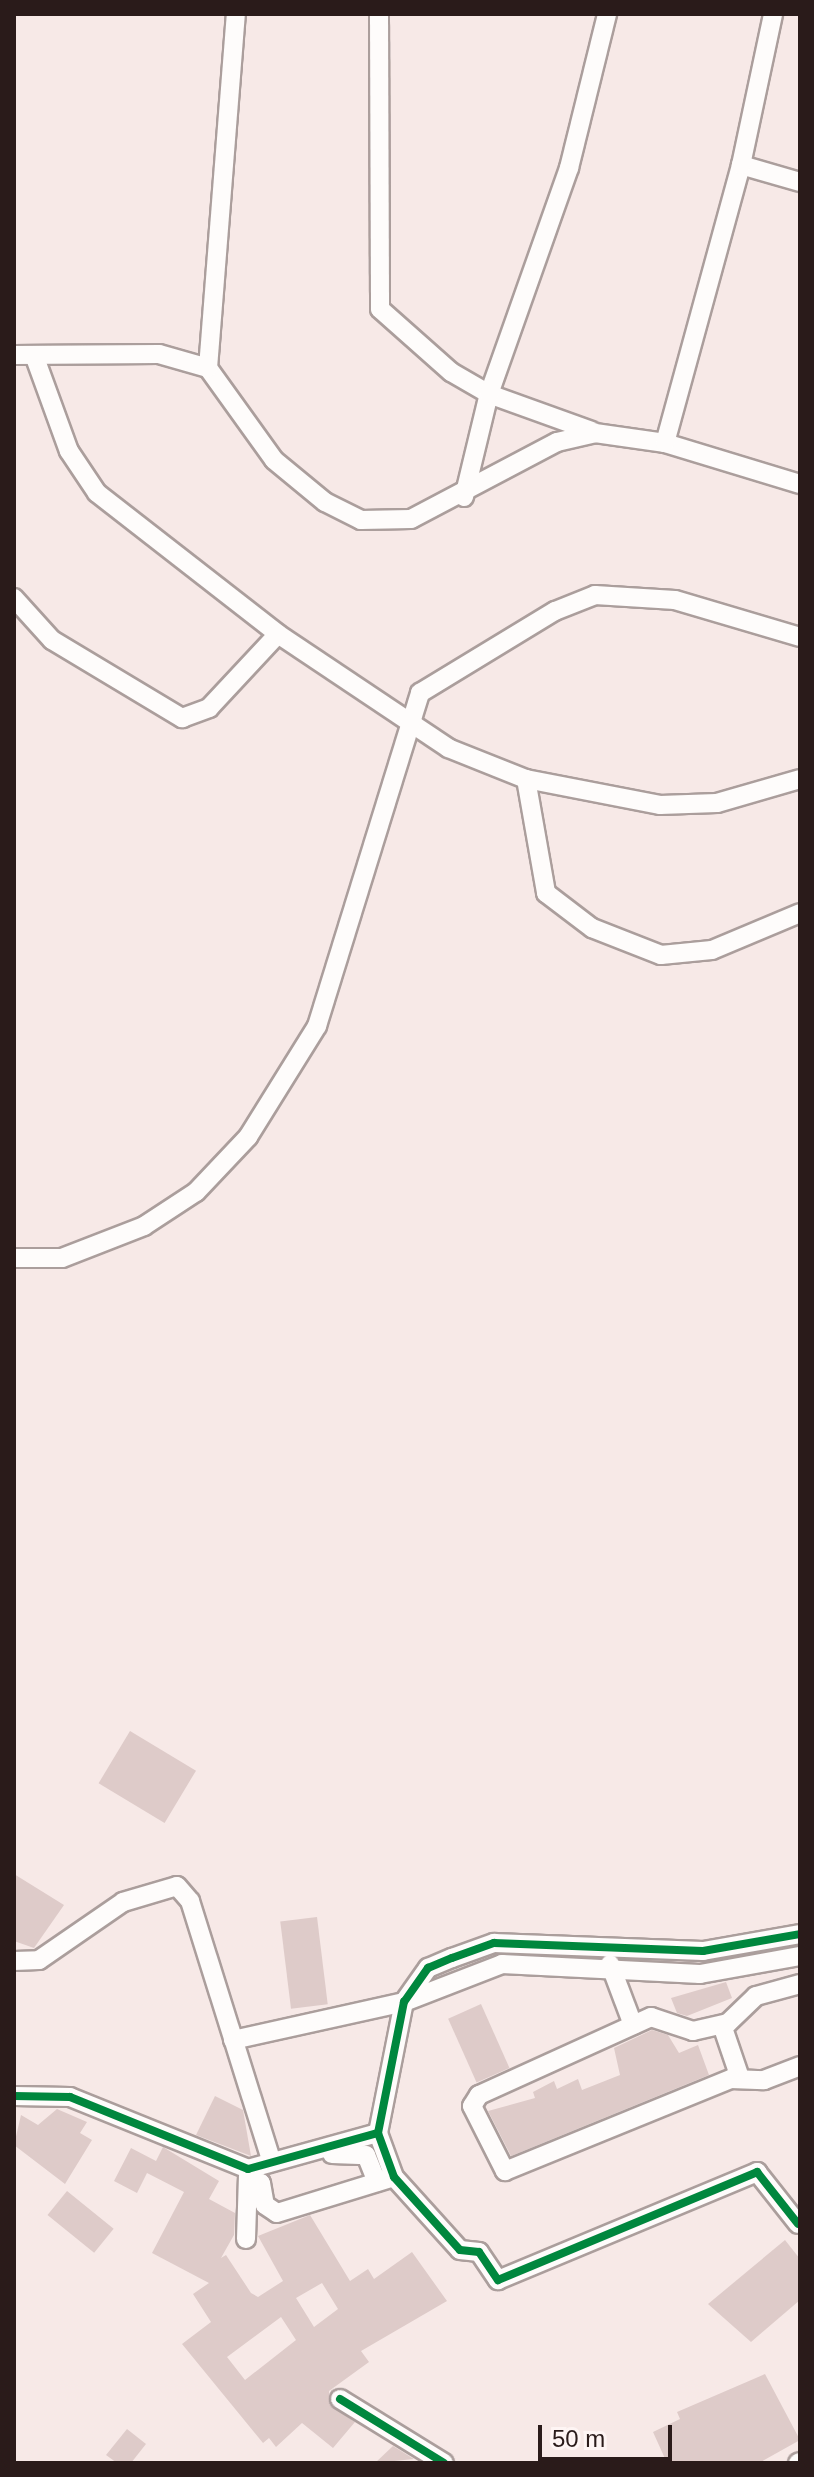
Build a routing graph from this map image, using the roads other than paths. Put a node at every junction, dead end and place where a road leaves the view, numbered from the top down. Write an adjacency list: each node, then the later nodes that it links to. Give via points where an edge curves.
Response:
1 (236, 14): 9 (street)
2 (379, 14): 10 (street, via 374,295 392,324)
3 (607, 14): 10 (street, via 569,168)
4 (773, 14): 5 (street)
5 (741, 165): 6 (street); 12 (street)
6 (800, 182)
7 (14, 355): 8 (street)
8 (34, 355): 9 (street, via 159,354); 16 (street, via 69,451 97,493)
9 (208, 368): 14 (street, via 274,460 342,514 387,523)
10 (489, 394): 11 (street); 14 (street)
11 (595, 433): 12 (street); 14 (street, via 557,442)
12 (665, 443): 13 (street)
13 (800, 484)
14 (464, 497)
15 (14, 598): 16 (street, via 52,640 182,718 209,708)
16 (278, 634): 18 (street)
17 (800, 637): 18 (street, via 675,600 595,595 555,611 433,684)
18 (408, 717): 19 (street, via 476,763); 22 (street, via 317,1026 248,1137 196,1192 144,1226 62,1258)
19 (526, 779): 20 (street, via 688,806); 21 (street, via 546,893 592,928 661,955 712,950)
20 (800, 779)
21 (800, 913)
22 (14, 1258)
23 (800, 1934): 24 (street, via 730,1950)
24 (606, 1950): 27 (street); 29 (street, via 494,1943 428,1968)
25 (800, 1956): 27 (street, via 700,1974)
26 (14, 1961): 32 (street, via 39,1960 123,1902 177,1886 190,1901)
27 (612, 1972): 29 (street, via 502,1964); 30 (street)
28 (800, 1984): 31 (street, via 756,1996)
29 (404, 2002): 32 (street); 36 (street)
30 (633, 2025): 31 (street, via 661,2016 683,2029); 34 (street, via 479,2095 472,2106 498,2167 505,2171)
31 (722, 2025): 34 (street)
32 (233, 2040): 37 (street)
33 (800, 2066): 34 (street, via 764,2080)
34 (740, 2078)
35 (14, 2096): 38 (street, via 42,2091 70,2097)
36 (378, 2133): 37 (street); 39 (street)
37 (271, 2160): 38 (street)
38 (252, 2179): 39 (street, via 316,2156 352,2150 366,2155); 39 (street, via 265,2205 277,2213); 41 (street)
39 (386, 2180): 40 (street, via 460,2250 479,2252 498,2280 757,2172)
40 (798, 2224)
41 (246, 2239)
42 (340, 2399): 43 (street)
43 (444, 2463)

